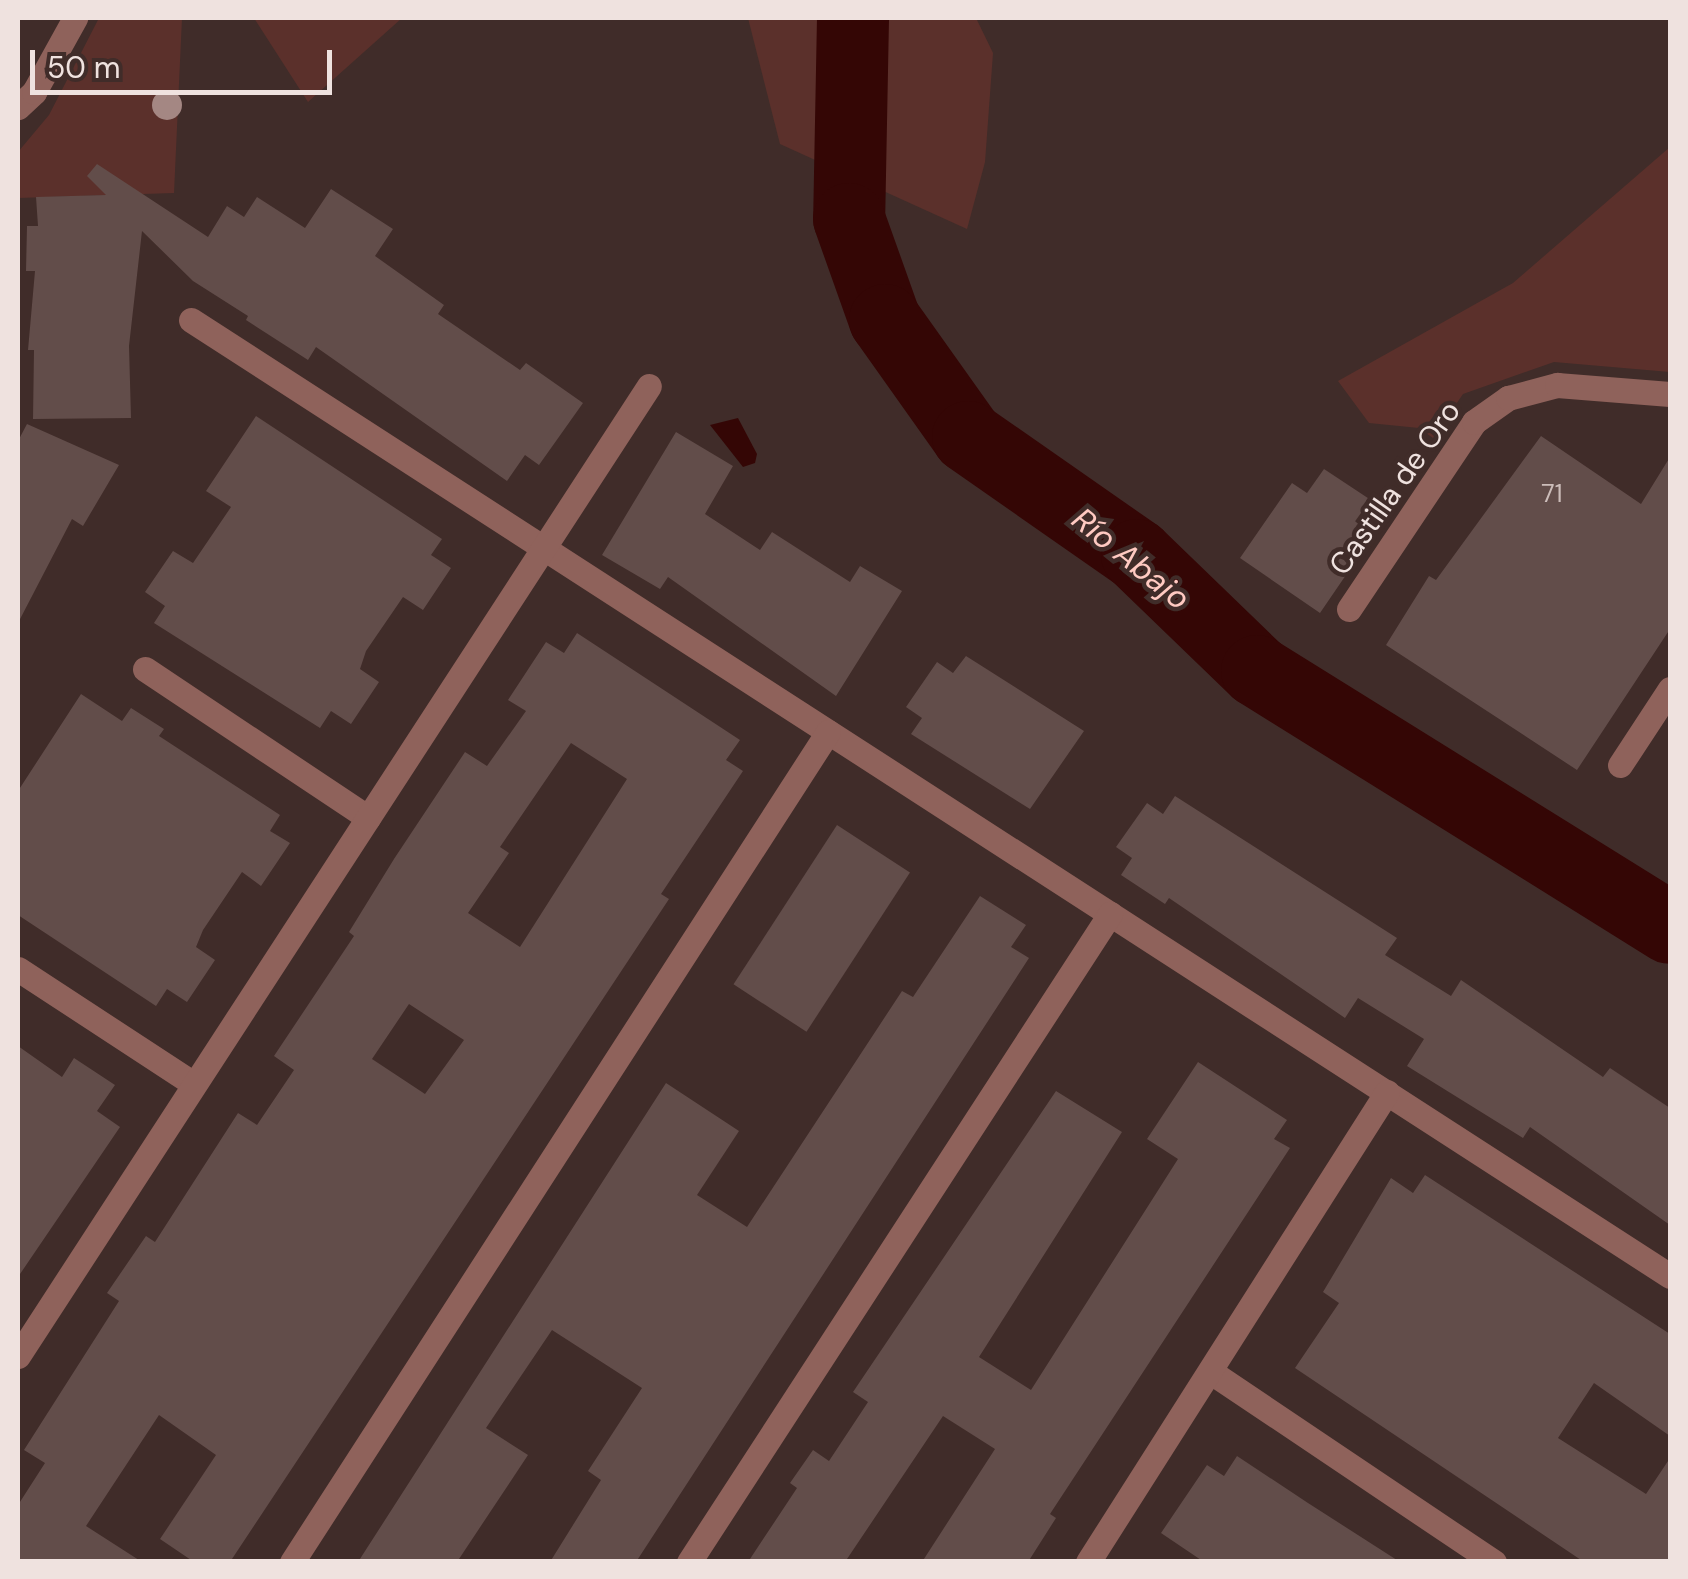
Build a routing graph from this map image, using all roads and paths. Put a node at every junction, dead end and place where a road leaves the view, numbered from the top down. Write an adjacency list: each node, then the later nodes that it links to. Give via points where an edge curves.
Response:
1 (75, 18): 2 (street, via 34,92)
2 (18, 107)
3 (191, 320): 6 (street)
4 (649, 386): 6 (street)
5 (1670, 394): 7 (street, Castilla de Oro, via 1557,384 1508,398 1474,422)
6 (543, 547): 10 (street); 12 (street)
7 (1349, 610)
8 (146, 669): 12 (street)
9 (1670, 688): 11 (street)
10 (828, 732): 13 (street); 20 (street)
11 (1620, 765)
12 (368, 818): 15 (street)
13 (1110, 914): 16 (street); 21 (street)
14 (18, 969): 15 (street)
15 (194, 1084): 18 (street)
16 (1387, 1092): 17 (street); 19 (street)
17 (1670, 1276)
18 (18, 1356)
19 (1211, 1372): 22 (street); 23 (street)
20 (292, 1562)
21 (688, 1562)
22 (1088, 1562)
23 (1494, 1562)

